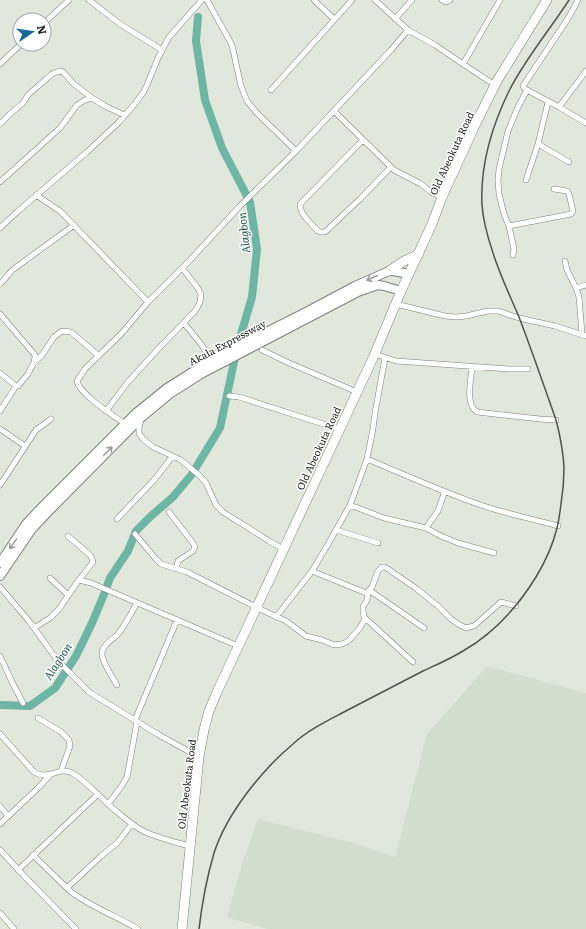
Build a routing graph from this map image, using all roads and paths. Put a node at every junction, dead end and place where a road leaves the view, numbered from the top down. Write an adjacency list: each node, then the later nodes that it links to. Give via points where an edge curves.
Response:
1 (69, 0): 14 (street)
2 (90, 0): 18 (street, via 120,24)
3 (202, 0): 18 (street, via 169,37)
4 (207, 0): 35 (street, via 232,45 247,101)
5 (314, 0): 15 (street)
6 (352, 0): 15 (street)
7 (375, 0): 16 (street)
8 (412, 0): 16 (street)
9 (442, 0): 10 (street)
10 (450, 0)
11 (500, 0): 21 (street)
12 (547, 0): 23 (highway, Old Abeokuta Road)
13 (578, 0): 25 (street, via 524,84)
14 (52, 16)
15 (334, 19): 24 (street)
16 (395, 19): 17 (street)
17 (408, 30): 21 (street); 29 (street)
18 (162, 50): 30 (street, via 143,93)
19 (13, 52): 20 (street)
20 (0, 64)
21 (463, 64): 23 (street)
22 (586, 71): 28 (street)
23 (495, 84): 42 (highway, Old Abeokuta Road)
24 (271, 90)
25 (527, 90): 27 (street); 44 (street, via 508,131 499,169 499,194)
26 (92, 98): 30 (street); 32 (street, via 63,72 57,72 28,95); 39 (street, via 77,105 60,128)
27 (548, 102): 28 (street); 34 (street)
28 (559, 107): 31 (street)
29 (334, 111): 33 (street); 35 (street)
30 (124, 116): 41 (street, via 87,152)
31 (586, 123)
32 (0, 124)
33 (363, 140): 37 (street); 37 (street, via 300,204 302,213 318,231 325,232)
34 (538, 144): 36 (street); 38 (street)
35 (296, 151): 49 (street)
36 (569, 162)
37 (391, 167): 42 (street)
38 (526, 180)
39 (0, 182)
40 (554, 189): 44 (street, via 567,191 573,211 571,214)
41 (36, 195): 43 (street, via 60,211); 45 (street)
42 (442, 198): 46 (highway, Old Abeokuta Road)
43 (74, 225): 52 (street, via 11,271); 56 (street)
44 (509, 226): 47 (street)
45 (0, 228)
46 (419, 254): 50 (highway); 51 (highway, Old Abeokuta Road)
47 (513, 254)
48 (565, 261): 54 (street)
49 (182, 268): 56 (street); 59 (street, via 201,294 196,310)
50 (389, 271): 51 (main road); 61 (main road, Akala Expressway, one-way to 61, via 356,286)
51 (409, 274): 55 (highway, Old Abeokuta Road)
52 (0, 284)
53 (586, 285): 54 (street)
54 (576, 288): 60 (street)
55 (401, 291): 57 (highway, Old Abeokuta Road); 61 (main road, Akala Expressway, via 378,285 369,288)
56 (148, 302): 65 (street)
57 (396, 304): 60 (street, via 456,317 498,311); 63 (highway, Old Abeokuta Road)
58 (0, 314): 68 (street, via 35,355)
59 (184, 323): 67 (street); 76 (street, via 128,382)
60 (584, 335)
61 (243, 348): 64 (main road, Akala Expressway)
62 (262, 350): 73 (street)
63 (374, 354): 66 (street); 73 (highway, Old Abeokuta Road)
64 (229, 355): 67 (main road, Akala Expressway); 77 (main road, Akala Expressway)
65 (99, 356): 68 (street, via 70,332 62,331 54,337); 76 (street, via 77,383)
66 (385, 358): 69 (street); 85 (street)
67 (211, 360): 77 (main road, Akala Expressway, via 167,388)
68 (33, 364): 72 (street, via 28,374)
69 (472, 367): 70 (street); 79 (street, via 470,397 474,411)
70 (528, 369)
71 (0, 373): 72 (street)
72 (16, 386): 75 (street)
73 (357, 392): 82 (highway, Old Abeokuta Road)
74 (229, 396): 82 (street)
75 (0, 411)
76 (106, 411): 80 (street)
77 (139, 415): 80 (main road, Akala Expressway); 84 (street, via 139,428 143,439); 102 (main road, Akala Expressway, one-way to 77, via 32,528)
78 (51, 419): 83 (street, via 36,430)
79 (556, 420)
80 (125, 424): 99 (main road, Akala Expressway, one-way to 99, via 26,524)
81 (0, 429): 83 (street)
82 (339, 429): 97 (highway, Old Abeokuta Road)
83 (25, 446): 86 (street)
84 (172, 457): 90 (street); 97 (street, via 181,460 200,476 216,505 223,512)
85 (367, 459): 87 (street); 88 (street)
86 (0, 485)
87 (445, 491): 91 (street, via 482,506); 92 (street, via 438,511)
88 (350, 505): 92 (street, via 384,518); 93 (street)
89 (169, 512): 100 (street, via 195,547 178,561)
90 (118, 519)
91 (558, 526)
92 (426, 528): 98 (street, via 458,543)
93 (336, 530): 96 (street); 101 (street)
94 (135, 534): 100 (street, via 158,562)
95 (68, 536): 104 (street, via 92,559)
96 (378, 543)
97 (284, 548): 110 (highway, Old Abeokuta Road)
98 (494, 553)
99 (0, 563)
100 (176, 569): 110 (street, via 187,572)
101 (312, 571): 106 (street); 111 (street)
102 (0, 576)
103 (50, 578): 107 (street)
104 (80, 580): 107 (street); 108 (street)
105 (0, 586): 114 (street)
106 (368, 592): 109 (street, via 378,571 385,567 418,589 450,618 466,628 474,626 501,602); 112 (street, via 363,607); 115 (street)
107 (68, 595): 114 (street, via 50,618)
108 (137, 602): 113 (street); 119 (street, via 118,634 102,652 107,667)
109 (516, 606)
110 (256, 607): 111 (street); 116 (highway, Old Abeokuta Road)
111 (276, 617): 112 (street, via 306,636 334,645 347,642)
112 (366, 619): 118 (street)
113 (177, 620): 116 (street); 122 (street)
114 (34, 628): 122 (street, via 58,661 89,692)
115 (424, 628)
116 (238, 646): 124 (highway, Old Abeokuta Road, via 209,711)
117 (0, 656): 120 (street)
118 (414, 662)
119 (118, 685)
120 (23, 703)
121 (38, 718): 125 (street, via 69,740 70,746)
122 (136, 721): 124 (street); 128 (street, via 127,777)
123 (0, 734): 126 (street, via 34,772 41,776)
124 (199, 757): 133 (highway, Old Abeokuta Road)
125 (61, 771): 126 (street); 127 (street, via 73,774)
126 (50, 775): 130 (street)
127 (98, 794): 128 (street); 135 (street)
128 (108, 804): 132 (street)
129 (0, 806): 130 (street)
130 (8, 816): 131 (street)
131 (0, 824)
132 (132, 824): 133 (street, via 152,835); 137 (street, via 117,843)
133 (190, 846): 142 (highway, Old Abeokuta Road)
134 (0, 850): 136 (street)
135 (33, 855): 136 (street); 137 (street)
136 (18, 870): 140 (street)
137 (68, 888): 141 (street, via 77,896)
138 (0, 913): 139 (street)
139 (14, 929)
140 (76, 929)
141 (138, 929)
142 (182, 929)

